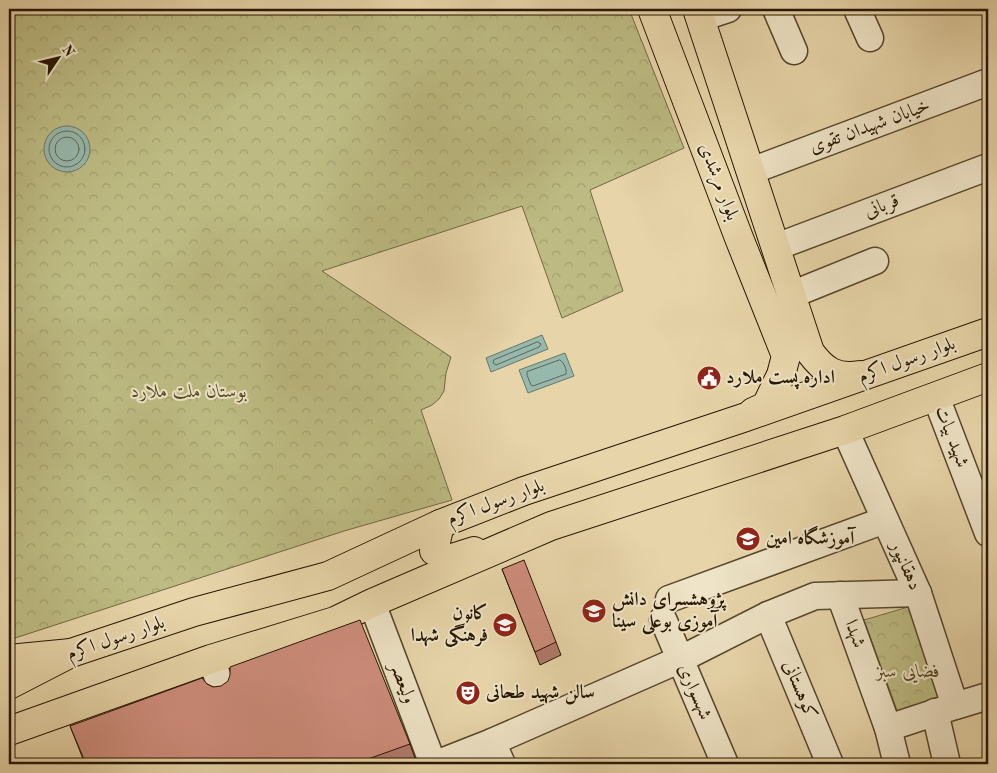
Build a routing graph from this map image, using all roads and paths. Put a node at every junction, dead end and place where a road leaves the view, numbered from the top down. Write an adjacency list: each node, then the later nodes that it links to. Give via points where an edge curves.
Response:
1 (652, 9): 10 (main road, بلوار مرشدی)
2 (728, 9): 5 (street)
3 (776, 9): 7 (street)
4 (857, 9): 6 (street)
5 (699, 14): 11 (main road, بلوار مرشدی)
6 (870, 38)
7 (794, 51)
8 (988, 82): 11 (street, خیابان شهیدان تقوی)
9 (988, 166): 12 (street, قربانی)
10 (714, 170): 11 (main road, via 731,193 736,194 744,193); 13 (main road, بلوار مرشدی)
11 (751, 171): 12 (main road, بلوار مرشدی)
12 (772, 236): 13 (main road, via 752,211 745,210 740,214); 15 (main road, بلوار مرشدی)
13 (739, 238): 17 (main road, بلوار مرشدی)
14 (875, 261): 15 (street)
15 (792, 295): 17 (main road, بلوار مرشدی)
16 (988, 332): 18 (main road, بلوار رسول اکرم)
17 (798, 354): 18 (main road, via 845,377); 21 (main road, via 781,375 766,406)
18 (874, 372): 21 (main road, بلوار رسول اکرم)
19 (988, 377): 20 (main road)
20 (936, 396): 22 (main road); 26 (street, شهید بیات)
21 (743, 418): 24 (main road, بلوار رسول اکرم, via 524,491)
22 (845, 430): 23 (street, دهقانپور); 25 (main road)
23 (885, 520): 28 (street, دهقانپور); 35 (street, شهسواری, via 666,609)
24 (440, 524): 25 (main road, via 434,551 449,559); 27 (main road, بلوار رسول اکرم)
25 (551, 526): 30 (main road)
26 (988, 533)
27 (328, 576): 32 (main road, via 342,592 342,606); 33 (main road, بلوار رسول اکرم, via 194,612)
28 (918, 593): 29 (street); 40 (street, دهقانپور)
29 (840, 595): 31 (street, via 815,596); 41 (street, شهدا)
30 (372, 603): 32 (main road); 44 (street, ولیعصر)
31 (768, 615): 35 (street); 46 (street, کوهستانی)
32 (335, 621): 34 (main road)
33 (71, 653): 36 (main road); 37 (main road, بلوار رسول اکرم)
34 (211, 659): 38 (street); 42 (main road)
35 (680, 659): 43 (street); 45 (street, شهسواری)
36 (9, 660)
37 (9, 685)
38 (222, 689)
39 (987, 702): 40 (street)
40 (945, 709): 41 (street); 48 (street, دهقانپور)
41 (888, 728): 47 (street, شهدا)
42 (9, 730)
43 (497, 753): 44 (street)
44 (434, 764)
45 (725, 764)
46 (830, 764)
47 (897, 764)
48 (947, 764)

